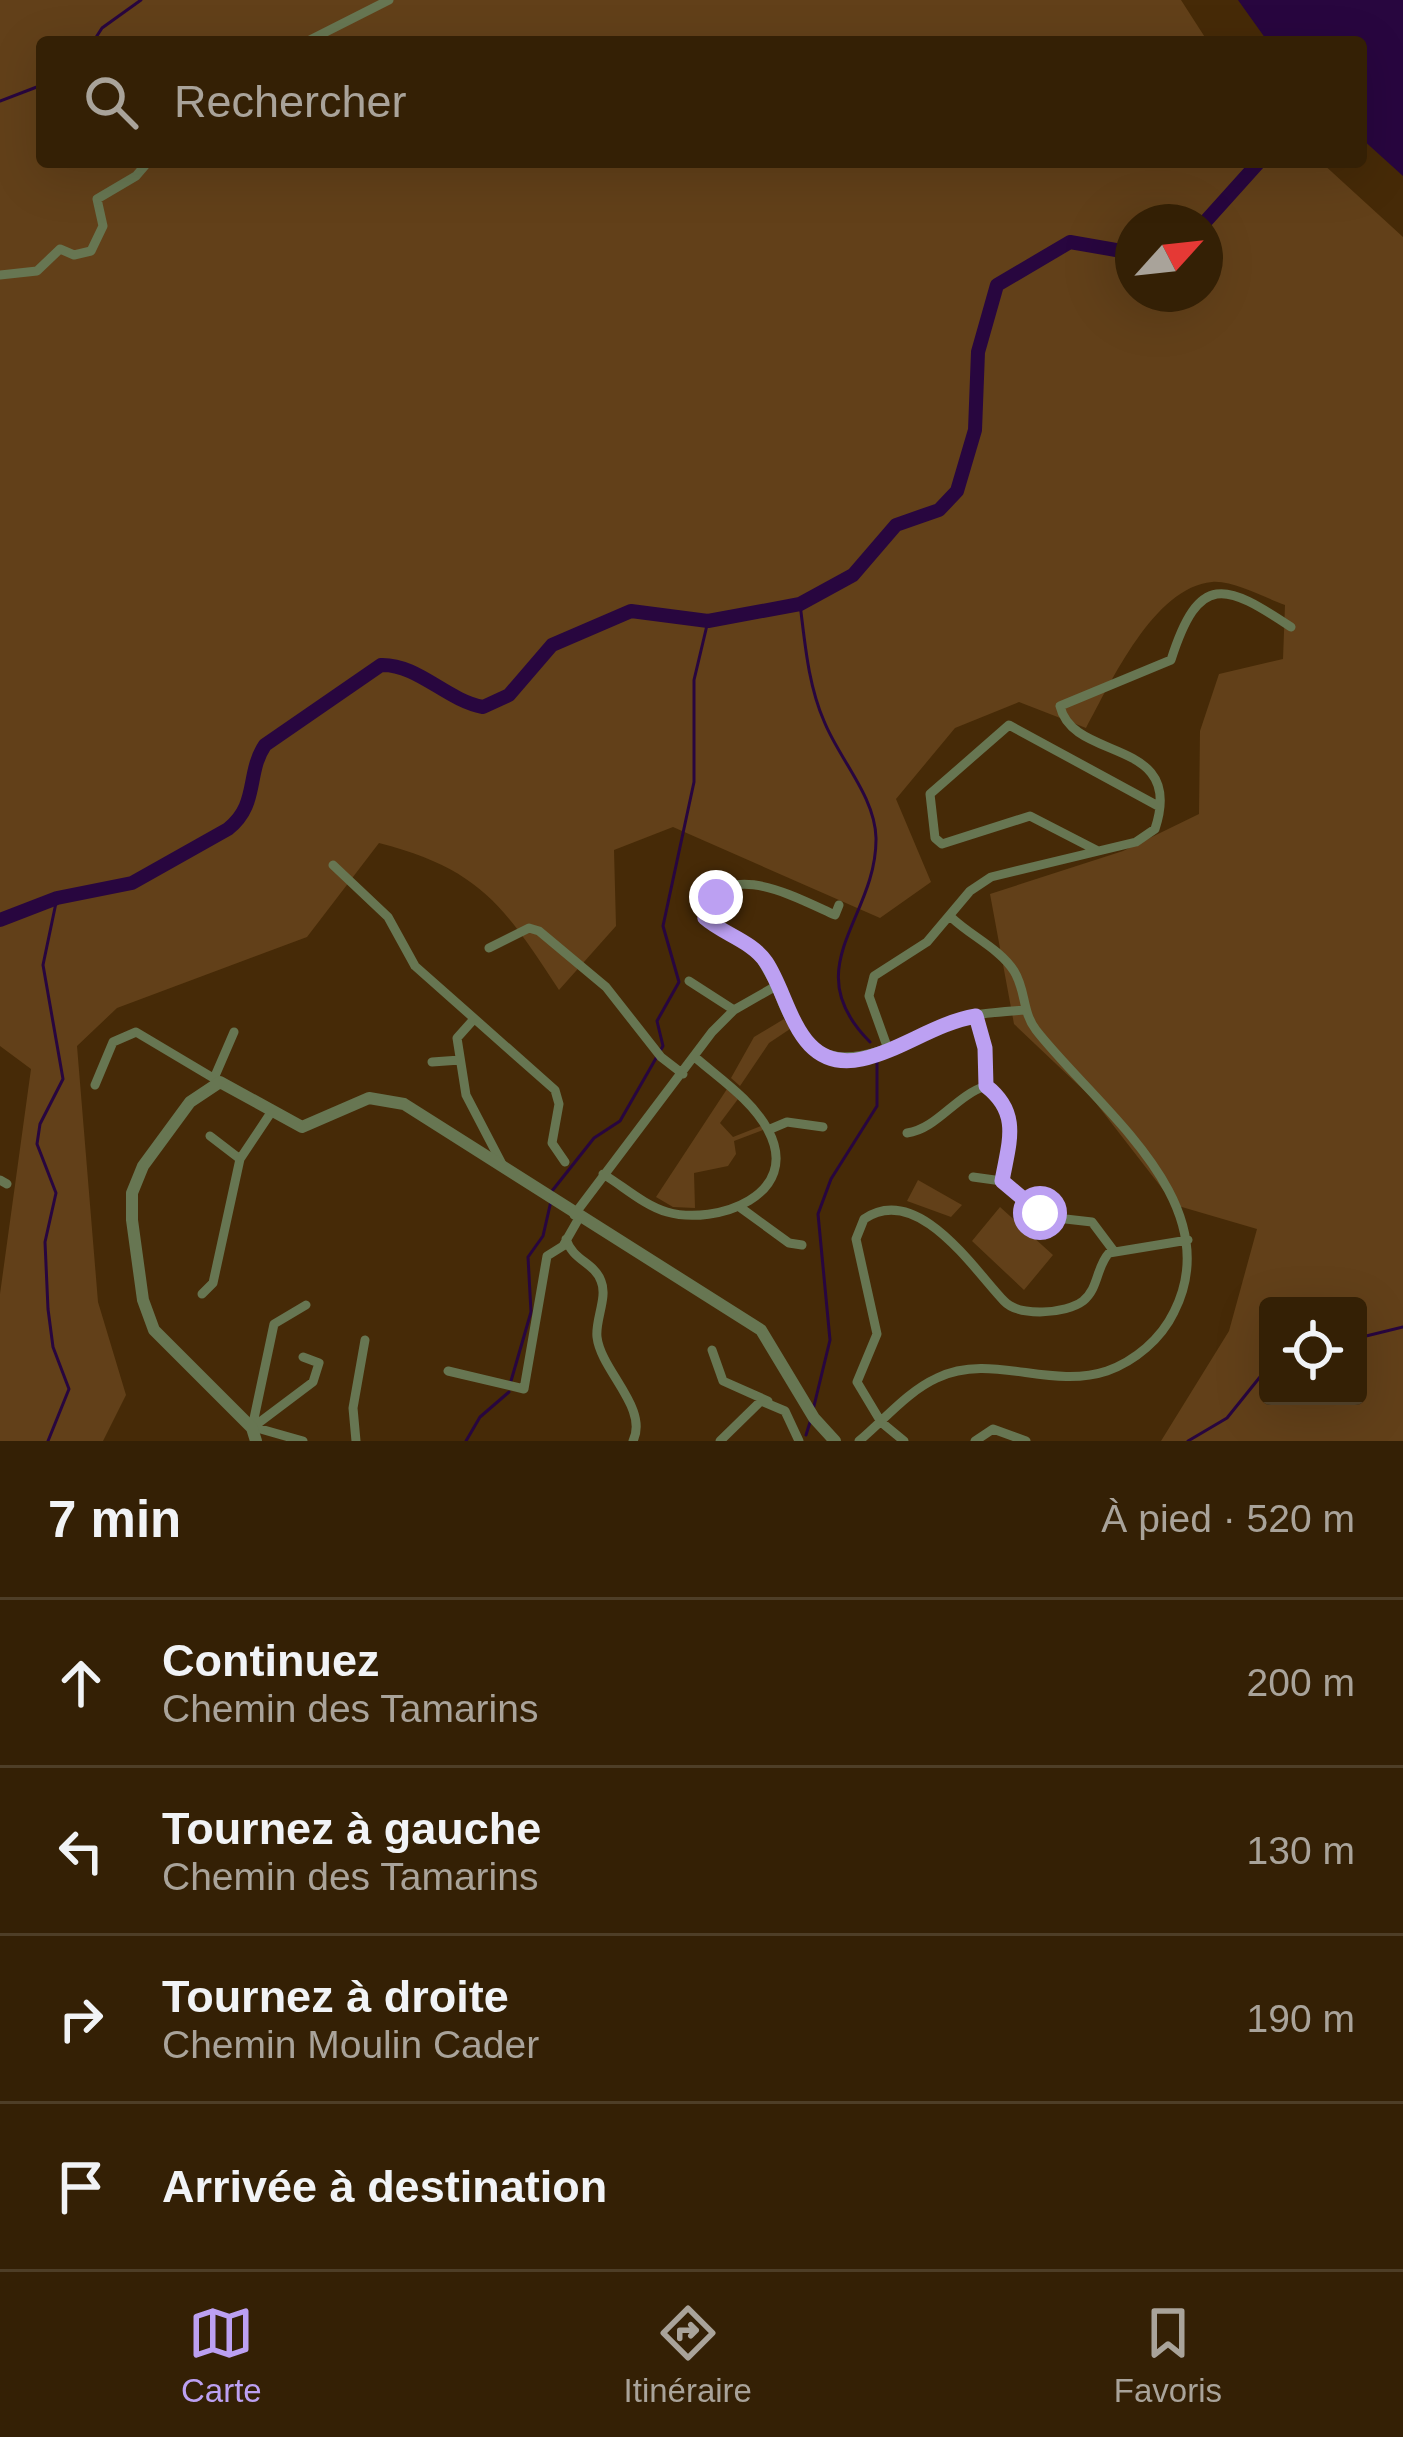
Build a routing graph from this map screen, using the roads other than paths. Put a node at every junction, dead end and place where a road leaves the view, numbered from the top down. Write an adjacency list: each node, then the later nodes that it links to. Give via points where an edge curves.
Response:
1 (389, 0): 2 (street)
2 (318, 36)
3 (143, 168): 4 (street, via 97,199 103,226 91,251 60,249 37,272)
4 (0, 274)
5 (1291, 627): 6 (street, via 1241,593 1216,594 1192,611 1171,660 1060,706 1069,723 1149,768)
6 (1158, 806): 7 (street, via 1149,835); 7 (street, via 1009,725 929,799 942,844 1030,816)
7 (1098, 851): 10 (street, via 991,877)
8 (333, 865): 17 (street, via 388,917 415,966)
9 (839, 904): 13 (street, via 835,915 760,884 716,897 705,918 756,951)
10 (952, 918): 15 (street, via 1009,964); 19 (street, via 870,982)
11 (489, 948): 23 (street, via 529,928 539,932 606,987)
12 (689, 981): 14 (street)
13 (776, 986): 14 (street); 19 (street, via 793,1026 816,1049 857,1060)
14 (734, 1010): 20 (street)
15 (1025, 1010): 16 (street); 41 (street, via 1138,1146)
16 (976, 1016): 19 (street); 26 (street)
17 (474, 1019): 21 (street, via 458,1032); 33 (street, via 558,1095 553,1143)
18 (234, 1032): 24 (street)
19 (888, 1049)
20 (696, 1058): 23 (street); 29 (street)
21 (460, 1060): 22 (street); 34 (street, via 466,1095)
22 (432, 1062)
23 (683, 1074): 35 (street)
24 (218, 1079): 25 (street, via 131,1032 113,1042); 27 (street); 52 (street, via 152,1152 132,1193 132,1220 154,1330)
25 (95, 1084)
26 (986, 1086): 30 (street); 37 (street, via 1002,1098 1013,1128)
27 (272, 1112): 32 (street); 34 (street, via 302,1126 369,1098 392,1099)
28 (823, 1127): 29 (street, via 787,1122)
29 (768, 1130): 38 (street, via 772,1171)
30 (908, 1133)
31 (210, 1136): 32 (street)
32 (240, 1159): 44 (street, via 213,1283)
33 (565, 1162)
34 (507, 1172): 39 (street)
35 (603, 1174): 38 (street, via 670,1213); 39 (street)
36 (973, 1177): 37 (street)
37 (1002, 1181): 43 (street, via 1048,1217 1092,1222)
38 (741, 1208): 42 (street)
39 (577, 1216): 40 (street); 58 (street, via 761,1330)
40 (566, 1240): 49 (street, via 547,1256 524,1389); 55 (street, via 603,1286 598,1346 636,1420)
41 (1188, 1240): 43 (street); 51 (street, via 1189,1276 1168,1324 1117,1367 1080,1378 956,1370)
42 (802, 1245)
43 (1113, 1250): 51 (street, via 1082,1303 1016,1309 930,1226 890,1210 864,1219 856,1239 877,1334 857,1382)
44 (202, 1294)
45 (306, 1305): 52 (street, via 276,1319)
46 (364, 1340): 54 (street, via 352,1408)
47 (712, 1350): 50 (street, via 723,1381)
48 (303, 1358): 52 (street, via 319,1364 316,1377)
49 (448, 1371)
50 (768, 1401): 56 (street, via 755,1403); 57 (street, via 785,1411)
51 (881, 1422): 59 (street); 60 (street)
52 (254, 1435): 53 (street)
53 (303, 1441)
54 (356, 1441)
55 (632, 1441)
56 (720, 1441)
57 (800, 1441)
58 (835, 1441)
59 (860, 1441)
60 (904, 1441)
61 (975, 1441): 62 (street, via 993,1429)
62 (1026, 1441)

